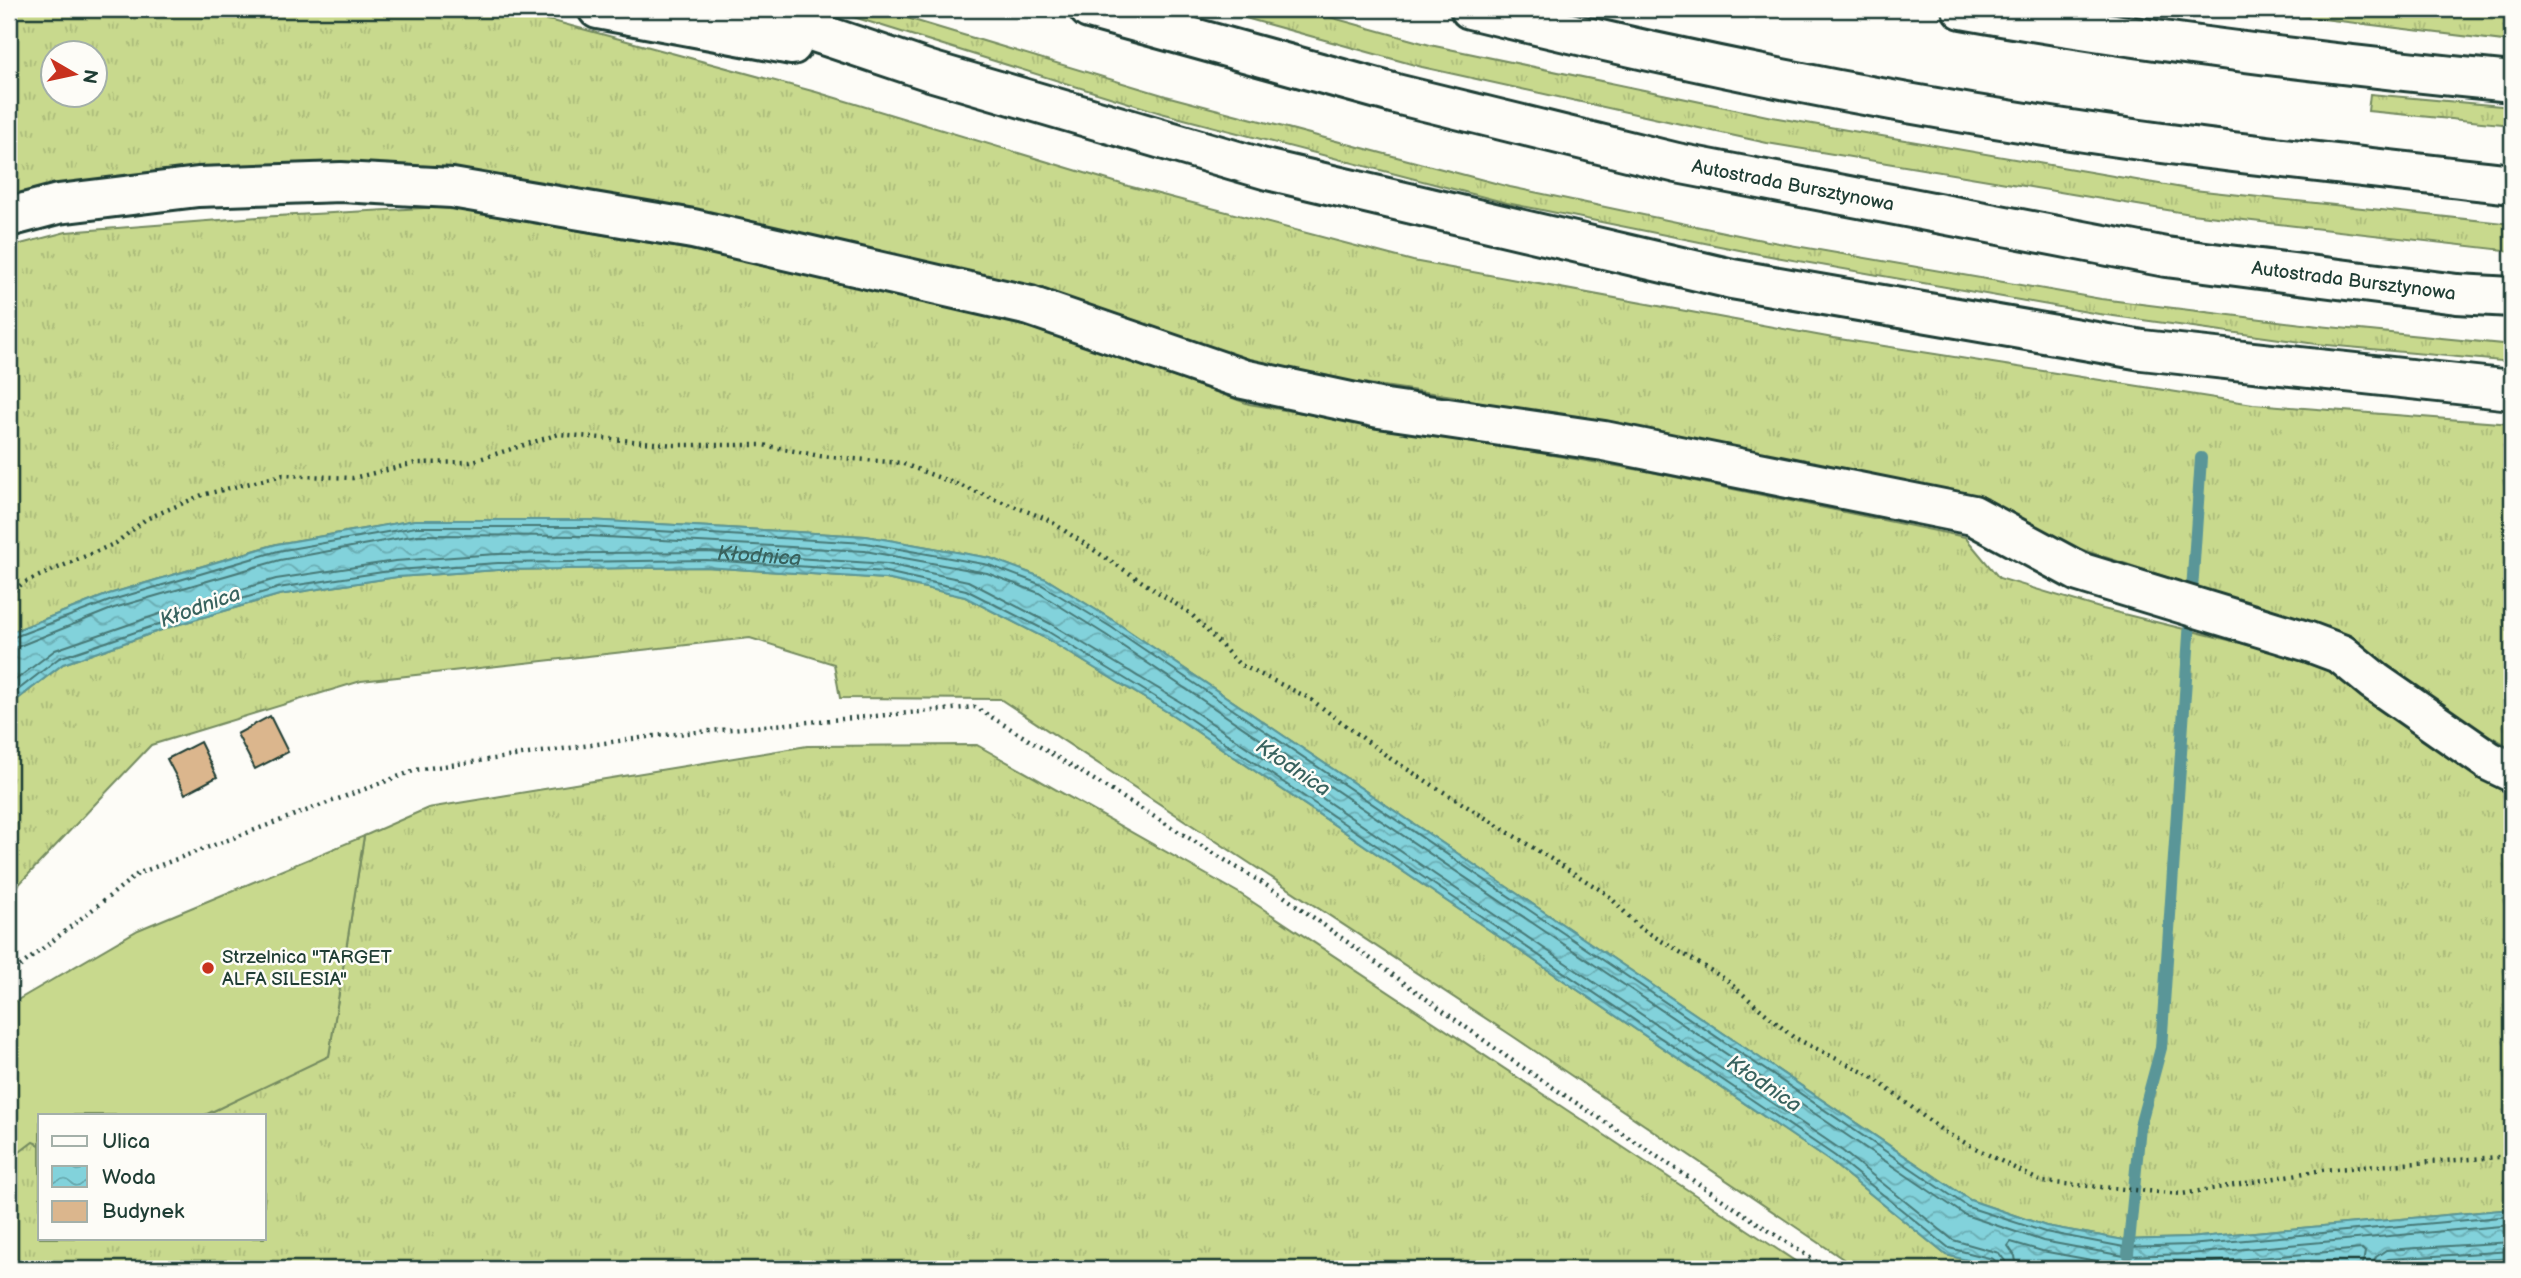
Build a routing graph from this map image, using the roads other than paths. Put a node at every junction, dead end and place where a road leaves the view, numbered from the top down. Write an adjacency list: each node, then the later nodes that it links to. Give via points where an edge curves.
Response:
1 (598, 9): 6 (main road)
2 (746, 9): 6 (main road)
3 (1089, 9): 10 (main road, Autostrada Bursztynowa, via 1396,94 1677,163 2166,257)
4 (1469, 9): 8 (main road, via 1605,42 1941,108 2183,146)
5 (1962, 9): 7 (main road, via 2173,42)
6 (930, 71): 11 (main road, via 1268,170 1732,279 2142,350)
7 (2512, 82)
8 (2512, 184)
9 (9, 218): 12 (main road, via 58,204 198,187 341,182 452,188 693,229 1030,306 1243,379 1379,408 1604,441 1973,515 2079,572 2341,654 2489,761)
10 (2512, 297)
11 (2512, 390)
12 (2512, 772)

